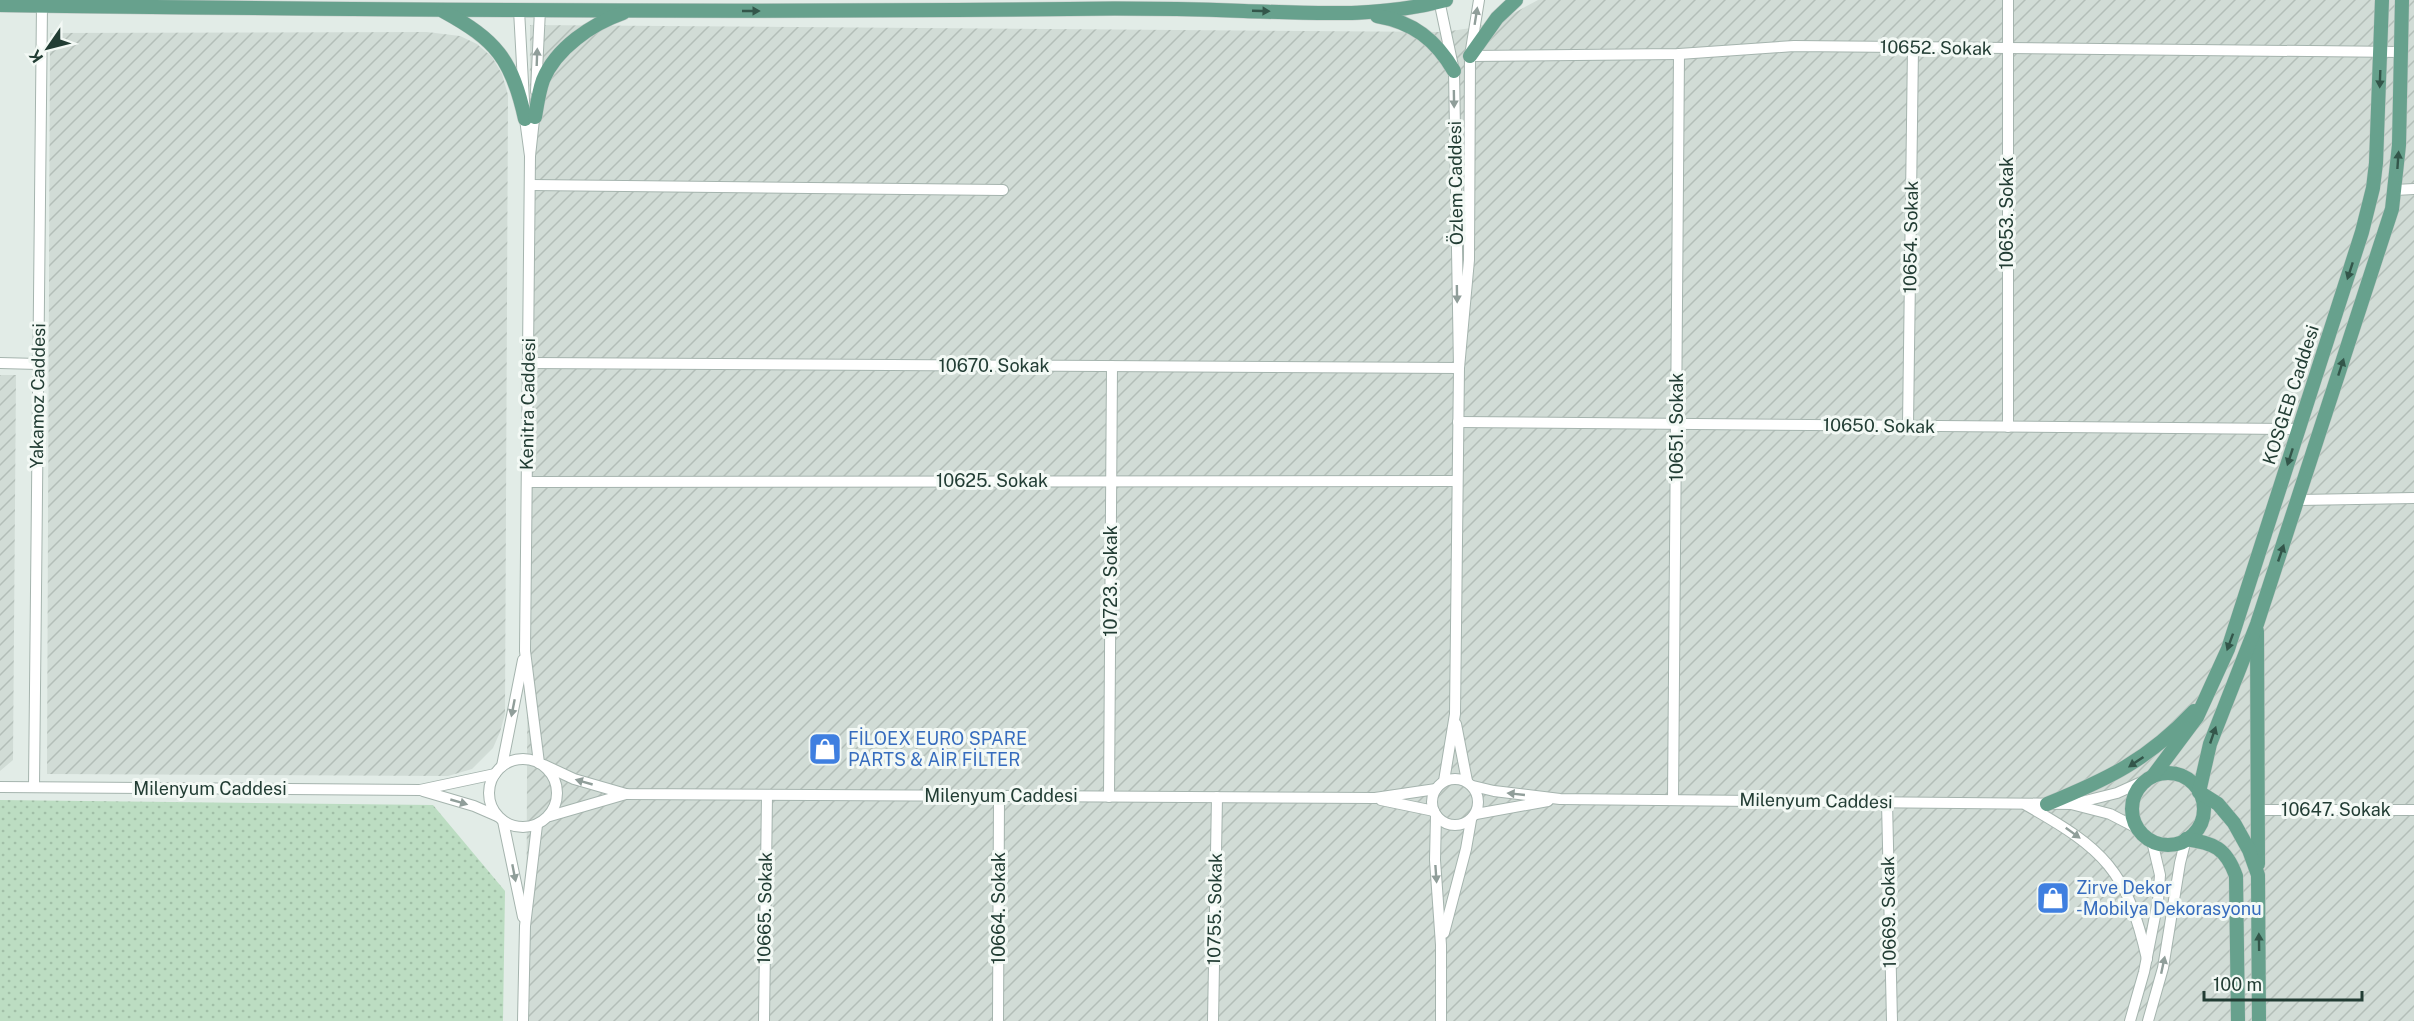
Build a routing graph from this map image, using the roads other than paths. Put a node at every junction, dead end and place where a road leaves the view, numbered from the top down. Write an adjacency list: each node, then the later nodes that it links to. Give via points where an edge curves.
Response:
1 (1479, 0): 19 (street, Özlem Caddesi, one-way to 1)
2 (1516, 0): 19 (main road, via 1497,18)
3 (2008, 0): 15 (street, 10653. Sokak)
4 (2382, 0): 16 (main road, KOSGEB Caddesi)
5 (2402, 0): 17 (main road)
6 (1441, 1): 13 (main road); 20 (street, Özlem Caddesi)
7 (0, 4): 8 (main road)
8 (42, 5): 9 (main road); 28 (street, Yakamoz Caddesi)
9 (441, 10): 10 (main road); 21 (main road, via 477,31 506,60)
10 (519, 10): 11 (main road); 21 (street, Kenitra Caddesi)
11 (540, 10): 12 (main road); 21 (street, Kenitra Caddesi, one-way to 11)
12 (632, 10): 13 (main road, one-way to 13, via 1154,8); 21 (main road, via 599,24 558,57 543,81)
13 (1363, 14): 20 (main road, via 1391,19 1423,32)
14 (1913, 47): 15 (street, 10652. Sokak); 18 (street, 10652. Sokak, via 1794,46); 33 (street, 10654. Sokak)
15 (2007, 48): 16 (street, 10652. Sokak); 34 (street, 10653. Sokak)
16 (2381, 52): 17 (street, 10652. Sokak); 35 (main road, KOSGEB Caddesi, one-way to 35, via 2376,163 2368,211)
17 (2401, 52): 25 (main road, one-way to 17)
18 (1678, 54): 19 (street, 10652. Sokak); 32 (street, 10651. Sokak)
19 (1470, 56): 30 (street, Özlem Caddesi, via 1469,260)
20 (1454, 71): 30 (street, Özlem Caddesi, one-way to 30)
21 (530, 118): 22 (street, Kenitra Caddesi)
22 (531, 185): 24 (street); 27 (street, Kenitra Caddesi)
23 (2414, 189): 25 (street)
24 (1003, 190)
25 (2395, 190): 40 (main road, one-way to 25)
26 (0, 363): 28 (street)
27 (528, 363): 29 (street, 10670. Sokak); 38 (street, Kenitra Caddesi)
28 (38, 364): 51 (street, Yakamoz Caddesi)
29 (1112, 366): 30 (street, 10670. Sokak); 36 (street, 10723. Sokak)
30 (1459, 368): 31 (street, Özlem Caddesi)
31 (1458, 422): 32 (street, 10650. Sokak); 37 (street, Özlem Caddesi)
32 (1677, 424): 33 (street, 10650. Sokak); 61 (street, 10651. Sokak)
33 (1908, 426): 34 (street, 10650. Sokak)
34 (2008, 427): 35 (street, 10650. Sokak)
35 (2299, 429): 43 (main road, KOSGEB Caddesi, one-way to 43, via 2237,622)
36 (1111, 481): 37 (street, 10625. Sokak); 38 (street, 10625. Sokak); 57 (street, 10723. Sokak)
37 (1457, 481): 44 (street, Özlem Caddesi)
38 (527, 482): 42 (street, Kenitra Caddesi)
39 (2414, 498): 40 (street)
40 (2299, 500): 41 (main road, one-way to 40)
41 (2257, 624): 53 (main road, one-way to 41, via 2214,732); 66 (main road)
42 (525, 651): 45 (street); 46 (street, one-way to 46)
43 (2209, 694): 47 (main road, KOSGEB Caddesi, via 2187,732); 64 (main road, one-way to 64, via 2174,732 2133,765)
44 (1455, 714): 48 (street, Özlem Caddesi); 49 (street, Özlem Caddesi)
45 (542, 764): 46 (street, via 512,760); 54 (street, one-way to 45, via 574,779); 69 (street, via 551,773 558,794)
46 (499, 770): 52 (street); 71 (street, via 490,783 489,794 491,806)
47 (2150, 778): 53 (main road, via 2166,773 2180,775); 65 (street, Milenyum Caddesi, via 2111,795); 73 (main road, via 2137,790 2133,803 2133,817)
48 (1470, 784): 49 (street, via 1459,779); 60 (street, one-way to 48, via 1494,791); 70 (street, via 1479,800)
49 (1440, 785): 59 (street); 68 (street, via 1432,800)
50 (0, 787): 51 (street, Milenyum Caddesi)
51 (34, 787): 52 (street, Milenyum Caddesi)
52 (420, 790): 71 (street, one-way to 71)
53 (2199, 792): 74 (main road, via 2202,819); 76 (main road, via 2218,804 2234,824)
54 (626, 794): 55 (street, Milenyum Caddesi); 69 (street)
55 (767, 795): 56 (street, Milenyum Caddesi); 81 (street, 10665. Sokak)
56 (999, 796): 57 (street, Milenyum Caddesi); 82 (street, 10664. Sokak)
57 (1109, 797): 58 (street, Milenyum Caddesi)
58 (1217, 797): 59 (street, Milenyum Caddesi); 83 (street, 10755. Sokak)
59 (1375, 798): 68 (street)
60 (1560, 798): 61 (street, Milenyum Caddesi); 70 (street)
61 (1673, 800): 62 (street, Milenyum Caddesi)
62 (1887, 802): 63 (street, Milenyum Caddesi); 85 (street, 10669. Sokak)
63 (2023, 803): 64 (street, Milenyum Caddesi); 79 (street, one-way to 79, via 2084,841 2114,871 2132,903)
64 (2048, 804): 65 (street, Milenyum Caddesi)
65 (2071, 804): 73 (street, Milenyum Caddesi, via 2110,814)
66 (2259, 810): 67 (street, 10647. Sokak); 76 (main road)
67 (2414, 810)
68 (1435, 813): 70 (street, via 1448,825 1464,824); 78 (street, one-way to 78)
69 (550, 816): 72 (street)
70 (1473, 817): 78 (street)
71 (500, 818): 72 (street, via 518,827); 77 (street, one-way to 77)
72 (537, 825): 77 (street)
73 (2139, 829): 75 (main road)
74 (2186, 839): 75 (main road, via 2166,844); 87 (street, one-way to 74, via 2163,968); 88 (main road, via 2217,847 2232,864 2236,876)
75 (2152, 841): 79 (street, via 2160,888)
76 (2258, 875): 89 (main road, one-way to 76)
77 (525, 926): 80 (street)
78 (1441, 945): 84 (street)
79 (2147, 959): 86 (street)
80 (523, 1021)
81 (764, 1021)
82 (998, 1021)
83 (1213, 1021)
84 (1441, 1021)
85 (1892, 1021)
86 (2130, 1021)
87 (2148, 1021)
88 (2238, 1021)
89 (2259, 1021)

